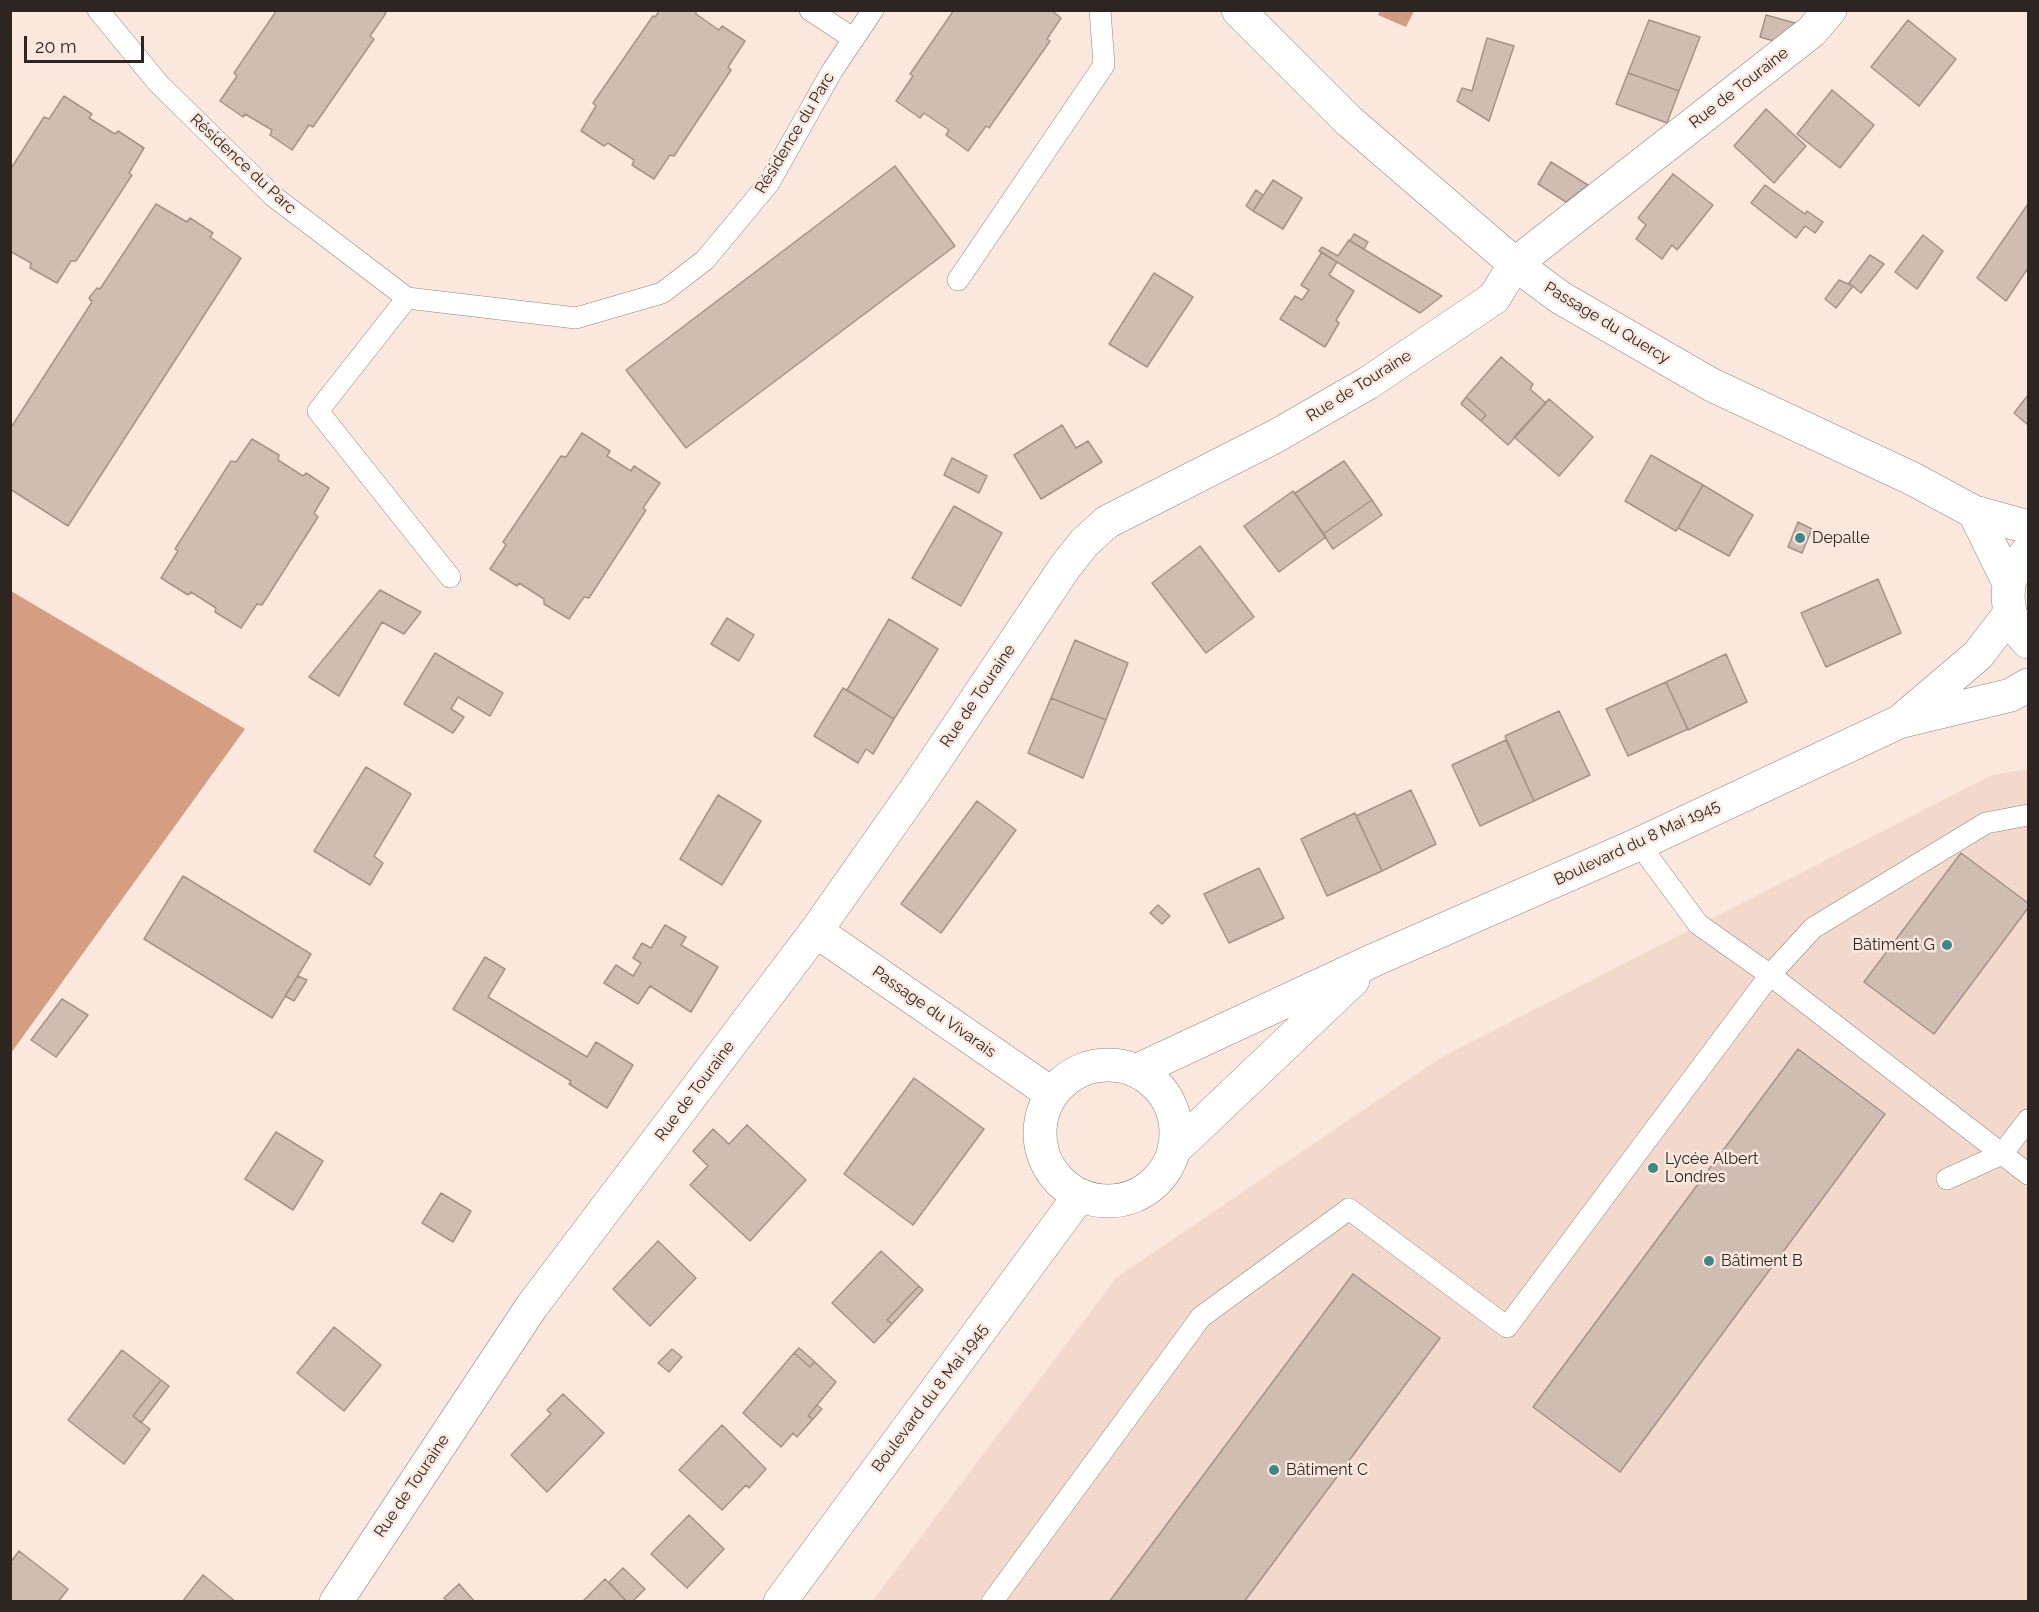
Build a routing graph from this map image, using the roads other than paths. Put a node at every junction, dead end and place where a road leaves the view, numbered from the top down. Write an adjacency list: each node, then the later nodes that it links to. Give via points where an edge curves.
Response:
1 (98, 10): 10 (lane, Résidence du Parc, via 158,83 273,196)
2 (810, 10): 7 (lane)
3 (873, 10): 7 (lane, Résidence du Parc)
4 (1100, 10): 9 (lane, via 1104,65)
5 (1238, 10): 8 (street, Passage du Quercy, via 1349,121)
6 (1830, 10): 8 (street, Rue de Touraine, via 1812,31)
7 (854, 39): 10 (lane, Résidence du Parc, via 769,183 705,260 662,293 576,318)
8 (1515, 264): 11 (street, Passage du Quercy, via 1561,297 1712,385 1913,479); 21 (street, Rue de Touraine, via 1494,298 1368,383 1276,436 1107,522 1092,536 1065,567)
9 (958, 280)
10 (407, 298): 14 (lane, via 318,411)
11 (1974, 512): 12 (street, Passage du Quercy); 15 (street)
12 (2028, 527)
13 (2028, 550): 15 (street, Boulevard du 8 Mai 1945, via 2016,566)
14 (450, 577)
15 (2010, 598): 16 (street, via 2017,629); 18 (street, Boulevard du 8 Mai 1945, via 1978,655)
16 (2028, 642)
17 (2028, 685): 18 (street, Boulevard du 8 Mai 1945, via 2011,695)
18 (1899, 722): 20 (street, Boulevard du 8 Mai 1945)
19 (2028, 814): 23 (lane, via 1986,823 1813,928)
20 (1640, 843): 22 (street, Boulevard du 8 Mai 1945); 23 (lane, via 1698,924)
21 (816, 931): 25 (street, Passage du Vivarais); 32 (street, Rue de Touraine, via 532,1306)
22 (1374, 960): 24 (street, Boulevard du 8 Mai 1945); 27 (street, Boulevard du 8 Mai 1945)
23 (1770, 975): 28 (lane); 34 (lane, via 1507,1327 1348,1209 1201,1317)
24 (1136, 1071): 25 (street, via 1113,1065 1090,1067 1068,1077); 27 (street, via 1152,1081 1173,1112)
25 (1052, 1094): 31 (street, via 1043,1111 1041,1148 1049,1168)
26 (2028, 1120): 28 (lane)
27 (1174, 1150): 31 (street, via 1165,1171 1148,1188 1127,1198 1104,1201)
28 (2002, 1154): 29 (lane); 30 (lane)
29 (2028, 1174)
30 (1947, 1179)
31 (1080, 1195): 33 (street, Boulevard du 8 Mai 1945)
32 (336, 1602)
33 (780, 1602)
34 (992, 1602)

